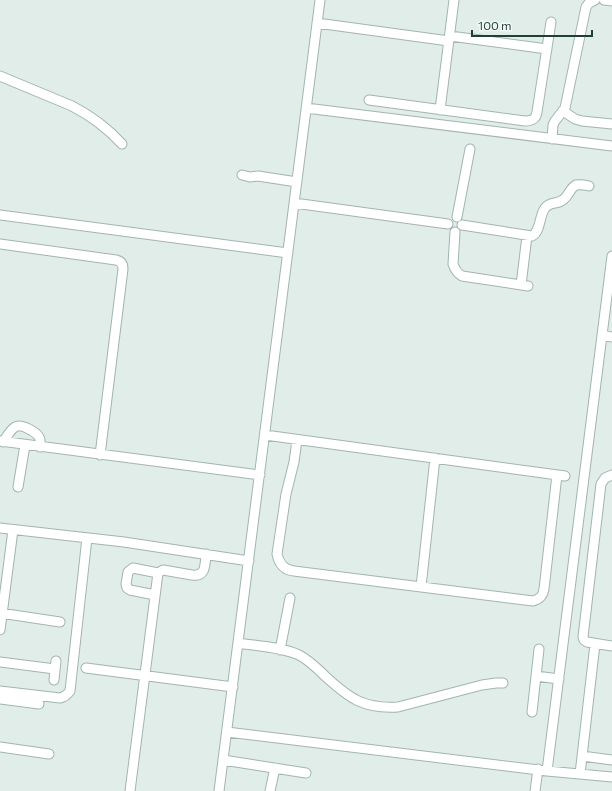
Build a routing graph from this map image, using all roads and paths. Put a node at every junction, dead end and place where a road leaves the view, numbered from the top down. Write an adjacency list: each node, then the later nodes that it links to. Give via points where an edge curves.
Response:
1 (320, 0): 7 (street)
2 (454, 0): 8 (street)
3 (595, 0): 14 (street, via 586,7)
4 (604, 0): 5 (street)
5 (612, 1)
6 (551, 22): 9 (street)
7 (317, 23): 8 (street); 12 (street)
8 (449, 38): 9 (street); 13 (street)
9 (547, 49): 13 (street, via 537,112 532,120)
10 (0, 76): 17 (street, via 79,110 99,123)
11 (369, 100): 13 (street)
12 (306, 108): 16 (street); 21 (street)
13 (440, 110)
14 (563, 112): 15 (street, via 578,120); 16 (street, via 553,125)
15 (612, 124)
16 (552, 139): 18 (street)
17 (122, 144)
18 (612, 146)
19 (470, 149): 25 (street)
20 (242, 175): 21 (street)
21 (297, 182): 23 (street)
22 (589, 186): 28 (street, via 576,186 563,201 546,206 535,234)
23 (294, 203): 26 (street); 30 (street)
24 (0, 215): 30 (street)
25 (460, 221): 26 (street, via 452,218); 27 (street, via 461,229); 28 (street)
26 (448, 224): 27 (street)
27 (455, 232): 28 (street, via 453,264 458,273 462,276 524,285)
28 (527, 236)
29 (0, 244): 39 (street, via 118,260 122,264)
30 (288, 253): 34 (street)
31 (612, 256): 32 (street)
32 (602, 335): 33 (street); 65 (street)
33 (612, 337)
34 (265, 435): 35 (street); 41 (street)
35 (297, 440): 40 (street); 50 (street, via 277,554 280,564 294,571)
36 (2, 442): 37 (street); 38 (street, via 20,425 38,435)
37 (25, 445): 38 (street); 43 (street)
38 (40, 447): 39 (street)
39 (100, 455): 41 (street)
40 (435, 458): 50 (street); 50 (street, via 561,475 544,593 538,600)
41 (260, 475): 48 (street)
42 (612, 475): 57 (street, via 605,478 601,484 583,633 584,640)
43 (18, 487)
44 (0, 528): 45 (street)
45 (13, 530): 46 (street); 53 (street)
46 (87, 538): 47 (street); 69 (street, via 70,691 60,698)
47 (206, 554): 48 (street); 49 (street, via 203,571 196,576 163,570)
48 (249, 561): 56 (street)
49 (158, 573): 51 (street); 51 (street, via 133,568 128,572 126,584 130,590)
50 (421, 587)
51 (155, 595): 63 (street)
52 (290, 598): 60 (street)
53 (1, 613): 54 (street); 55 (street)
54 (60, 622)
55 (0, 630)
56 (238, 643): 60 (street); 68 (street)
57 (595, 644): 58 (street); 76 (street)
58 (612, 646)
59 (539, 649): 64 (street)
60 (280, 650): 67 (street, via 299,655 317,667 346,694 371,706 398,707 489,683)
61 (0, 662): 66 (street, via 56,665)
62 (86, 668): 63 (street)
63 (145, 676): 68 (street); 85 (street)
64 (536, 676): 65 (street); 72 (street)
65 (559, 679): 81 (street)
66 (54, 680)
67 (503, 683)
68 (233, 687): 73 (street)
69 (0, 691)
70 (0, 699): 71 (street)
71 (39, 704)
72 (532, 712)
73 (227, 732): 77 (street); 80 (street)
74 (0, 747): 75 (street)
75 (50, 754)
76 (582, 756): 78 (street); 83 (street)
77 (223, 760): 79 (street); 86 (street)
78 (612, 760)
79 (275, 768): 82 (street); 87 (street)
80 (538, 769): 81 (street); 88 (street)
81 (547, 770): 83 (street)
82 (306, 773)
83 (580, 774): 84 (street)
84 (612, 777)
85 (130, 791)
86 (219, 791)
87 (270, 791)
88 (535, 791)

